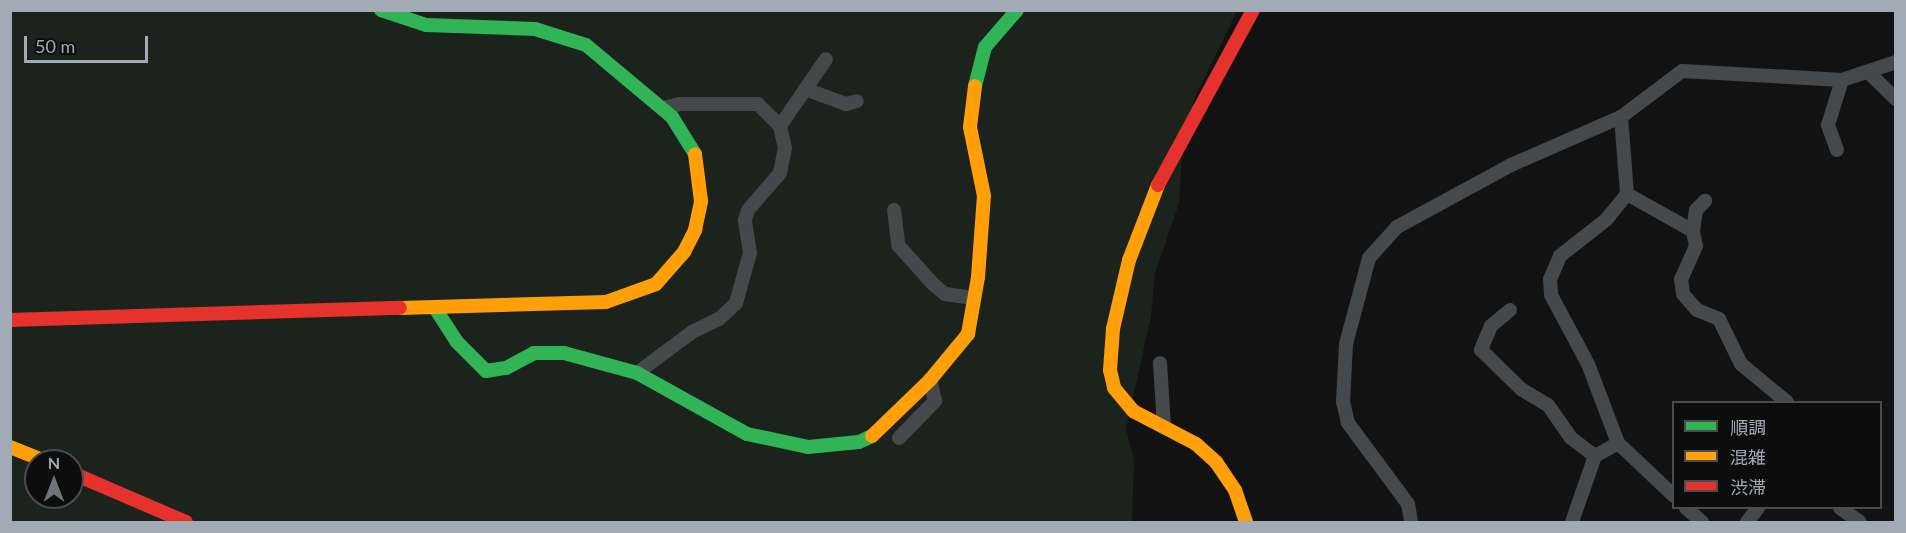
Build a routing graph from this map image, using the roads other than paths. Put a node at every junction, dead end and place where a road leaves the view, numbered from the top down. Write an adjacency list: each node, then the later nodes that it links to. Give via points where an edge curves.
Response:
1 (381, 10): 11 (street, via 426,25 535,29 586,45)
2 (1017, 10): 19 (street, via 984,47 977,73 970,127 984,196)
3 (1253, 10): 27 (street, via 1158,184 1129,260 1113,329 1110,370 1114,388 1133,411)
4 (826, 59): 8 (street)
5 (1896, 62): 6 (street)
6 (1868, 72): 7 (street); 9 (street)
7 (1842, 80): 12 (street, via 1682,71); 14 (street, via 1828,125)
8 (805, 89): 10 (street, via 846,104); 13 (street)
9 (1896, 99)
10 (857, 100)
11 (663, 108): 13 (street, via 748,102 766,109); 20 (street, via 694,148 701,201 695,230 684,252 656,284 606,302)
12 (1621, 117): 15 (street); 40 (street, via 1542,150 1420,213 1397,227 1369,258 1346,344 1344,413 1408,504)
13 (780, 126): 24 (street, via 785,148 780,173 748,210 745,220 750,254 736,303 719,319 692,332)
14 (1837, 150)
15 (1627, 194): 18 (street); 29 (street, via 1606,219 1560,256 1550,279 1551,295 1588,364)
16 (1705, 201): 18 (street, via 1696,210)
17 (894, 210): 19 (street, via 898,245 933,284 945,294)
18 (1693, 231): 26 (street, via 1696,246 1681,279 1683,294 1697,310 1719,319 1741,364)
19 (974, 298): 25 (street, via 968,334)
20 (435, 308): 22 (street); 24 (street, via 457,342 486,371 506,368 534,353 547,352 581,356)
21 (1510, 310): 32 (street, via 1491,326 1481,350 1521,389 1548,405 1571,438)
22 (10, 320)
23 (1160, 363): 27 (street)
24 (637, 373): 25 (street, via 723,424 747,434 808,447 844,446 873,435)
25 (930, 380): 28 (street, via 935,401)
26 (1786, 401)
27 (1164, 427): 39 (street, via 1196,444 1216,462 1235,490)
28 (898, 438)
29 (1618, 443): 32 (street); 34 (street)
30 (10, 447): 31 (street)
31 (24, 453)
32 (1595, 456): 41 (street)
33 (84, 478): 38 (street)
34 (1672, 494)
35 (1688, 509): 42 (street)
36 (1757, 509): 43 (street)
37 (1843, 509): 44 (street)
38 (186, 522)
39 (1246, 522)
40 (1411, 522)
41 (1572, 522)
42 (1702, 522)
43 (1747, 522)
44 (1860, 522)

